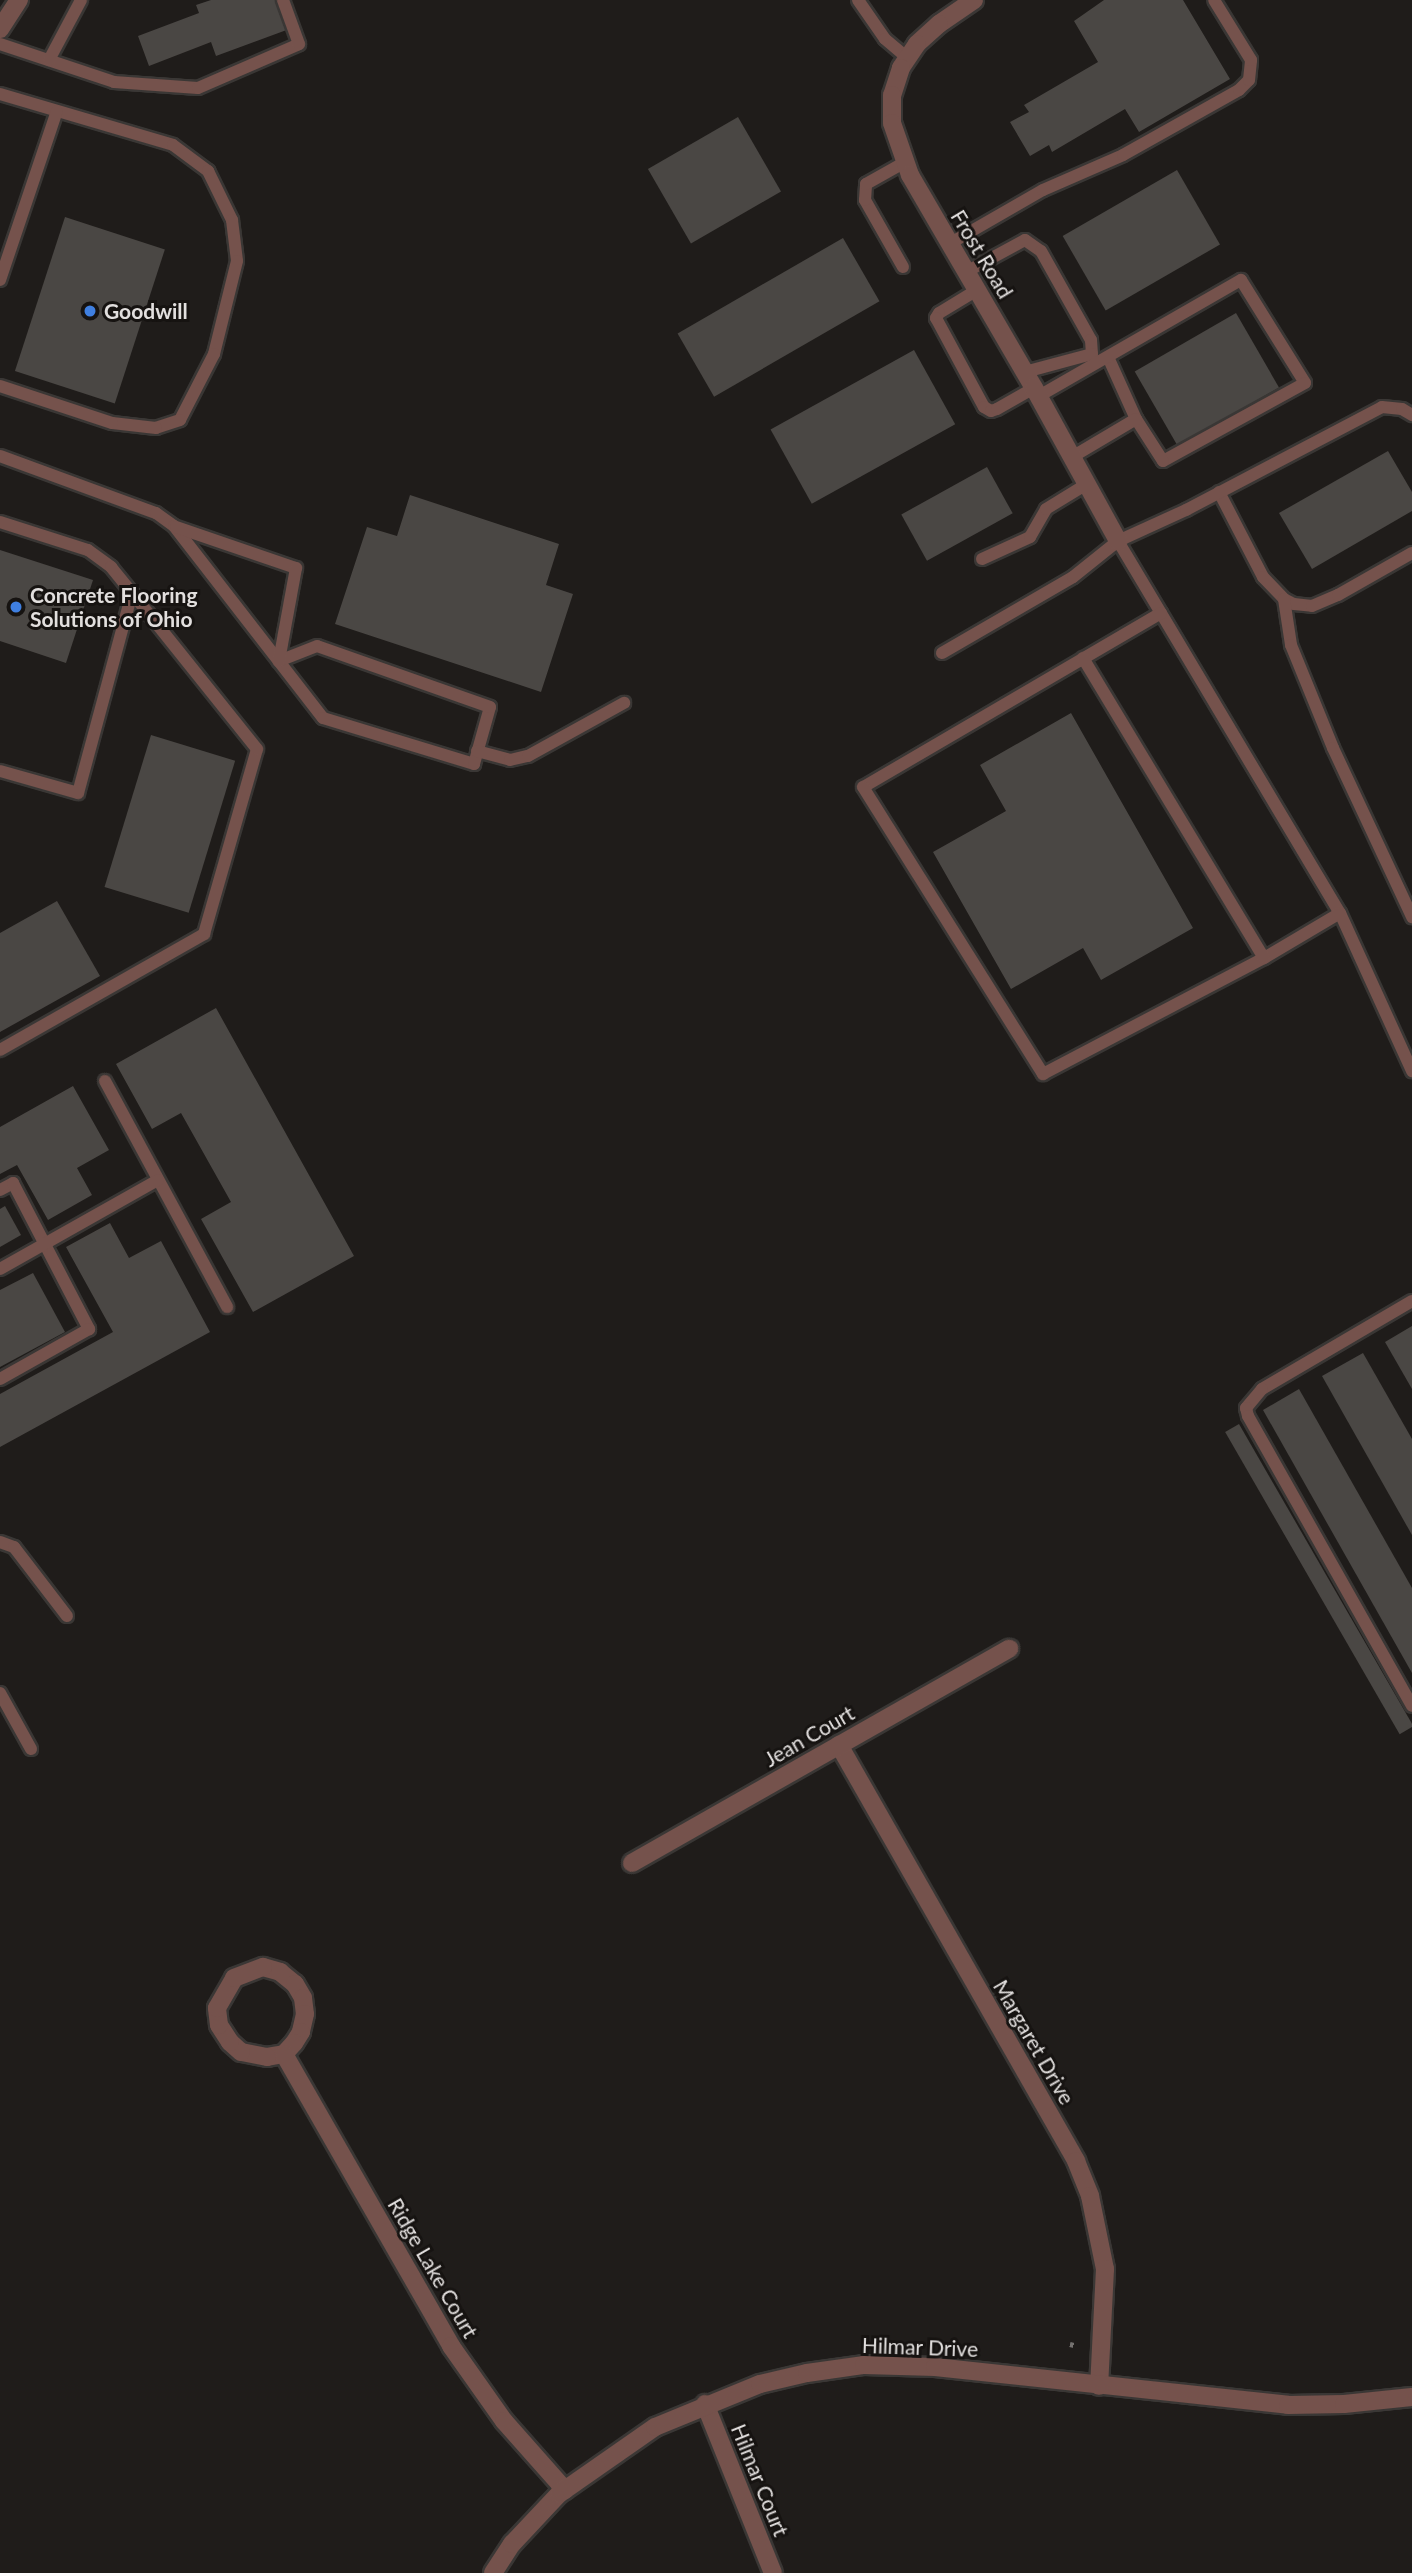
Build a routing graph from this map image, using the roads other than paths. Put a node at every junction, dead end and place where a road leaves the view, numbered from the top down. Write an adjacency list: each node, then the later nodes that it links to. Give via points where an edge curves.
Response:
1 (19, 0): 7 (street)
2 (81, 0): 10 (lane)
3 (282, 0): 10 (lane, via 299,44 198,88 114,82)
4 (858, 0): 9 (lane, via 885,39)
5 (974, 0): 9 (street, Frost Road, via 939,24)
6 (1214, 0): 14 (lane, via 1251,60 1249,80 1239,90 1122,155 1043,190)
7 (0, 29)
8 (0, 44): 10 (lane)
9 (908, 58): 13 (street, Frost Road, via 892,95 892,123)
10 (49, 60)
11 (0, 94): 12 (lane)
12 (57, 111): 17 (lane); 20 (lane, via 173,145 208,171 232,220 237,261 214,355 180,420 156,428 112,423)
13 (905, 162): 14 (street, Frost Road); 15 (lane, via 866,184 865,200)
14 (949, 244): 16 (street, Frost Road)
15 (903, 267)
16 (966, 272): 18 (street, Frost Road); 21 (lane, via 1025,240 1041,251 1091,340 1092,354)
17 (0, 280)
18 (977, 290): 21 (street, Frost Road); 21 (lane, via 936,318 984,407 997,409)
19 (1108, 357): 21 (lane); 23 (lane); 23 (lane, via 1241,280 1305,383 1163,461)
20 (0, 386)
21 (1033, 386): 25 (street, Frost Road)
22 (1412, 415): 27 (lane, via 1382,407)
23 (1136, 419): 25 (lane)
24 (0, 456): 29 (lane, via 156,513)
25 (1072, 457): 26 (street, Frost Road)
26 (1087, 484): 30 (street, Frost Road); 32 (lane, via 1046,509 1030,537)
27 (1219, 492): 30 (lane); 34 (lane, via 1264,577)
28 (0, 522): 33 (lane, via 88,550 111,567)
29 (174, 526): 38 (lane); 38 (lane, via 296,568)
30 (1118, 541): 35 (lane); 36 (lane, via 1073,577)
31 (1412, 553): 34 (lane, via 1312,606)
32 (982, 559)
33 (132, 593): 41 (lane, via 78,793); 45 (lane, via 257,749 204,934)
34 (1284, 599): 43 (lane, via 1291,645)
35 (1161, 613): 37 (lane); 42 (lane)
36 (942, 653)
37 (1083, 658): 44 (lane); 44 (lane, via 863,787 1044,1074)
38 (279, 661): 40 (lane, via 323,718 474,764); 40 (lane, via 317,646 490,707)
39 (624, 703): 40 (lane, via 528,755 510,760)
40 (477, 751)
41 (0, 771)
42 (1340, 913): 44 (lane); 46 (lane)
43 (1412, 917)
44 (1264, 958)
45 (0, 1050)
46 (1412, 1071)
47 (105, 1081): 48 (lane)
48 (158, 1180): 50 (lane); 53 (lane)
49 (0, 1190): 50 (lane, via 13,1183)
50 (45, 1243): 51 (lane); 54 (lane, via 89,1329)
51 (0, 1269)
52 (1412, 1301): 59 (lane, via 1262,1389 1246,1408)
53 (227, 1307)
54 (0, 1379)
55 (0, 1542): 56 (lane, via 15,1547)
56 (67, 1616)
57 (1009, 1649): 60 (street, Jean Court)
58 (0, 1693): 61 (lane)
59 (1412, 1706)
60 (839, 1745): 62 (street, Jean Court); 64 (street, Margaret Drive, via 1076,2161 1090,2196 1105,2269)
61 (31, 1749)
62 (632, 1863)
63 (284, 2054): 63 (street, via 301,2032 305,2014 295,1984 280,1972 263,1967 234,1978 217,2008 224,2034 241,2052); 67 (street, Ridge Lake Court, via 451,2346 504,2421)
64 (1099, 2386): 65 (street, Hilmar Drive, via 1288,2405); 66 (street, Hilmar Drive, via 935,2367 864,2365 760,2384)
65 (1412, 2397)
66 (705, 2404): 67 (street, Hilmar Drive, via 655,2427); 69 (street, Hilmar Court)
67 (565, 2490): 68 (street, Hilmar Drive, via 512,2544)
68 (493, 2573)
69 (773, 2573)

